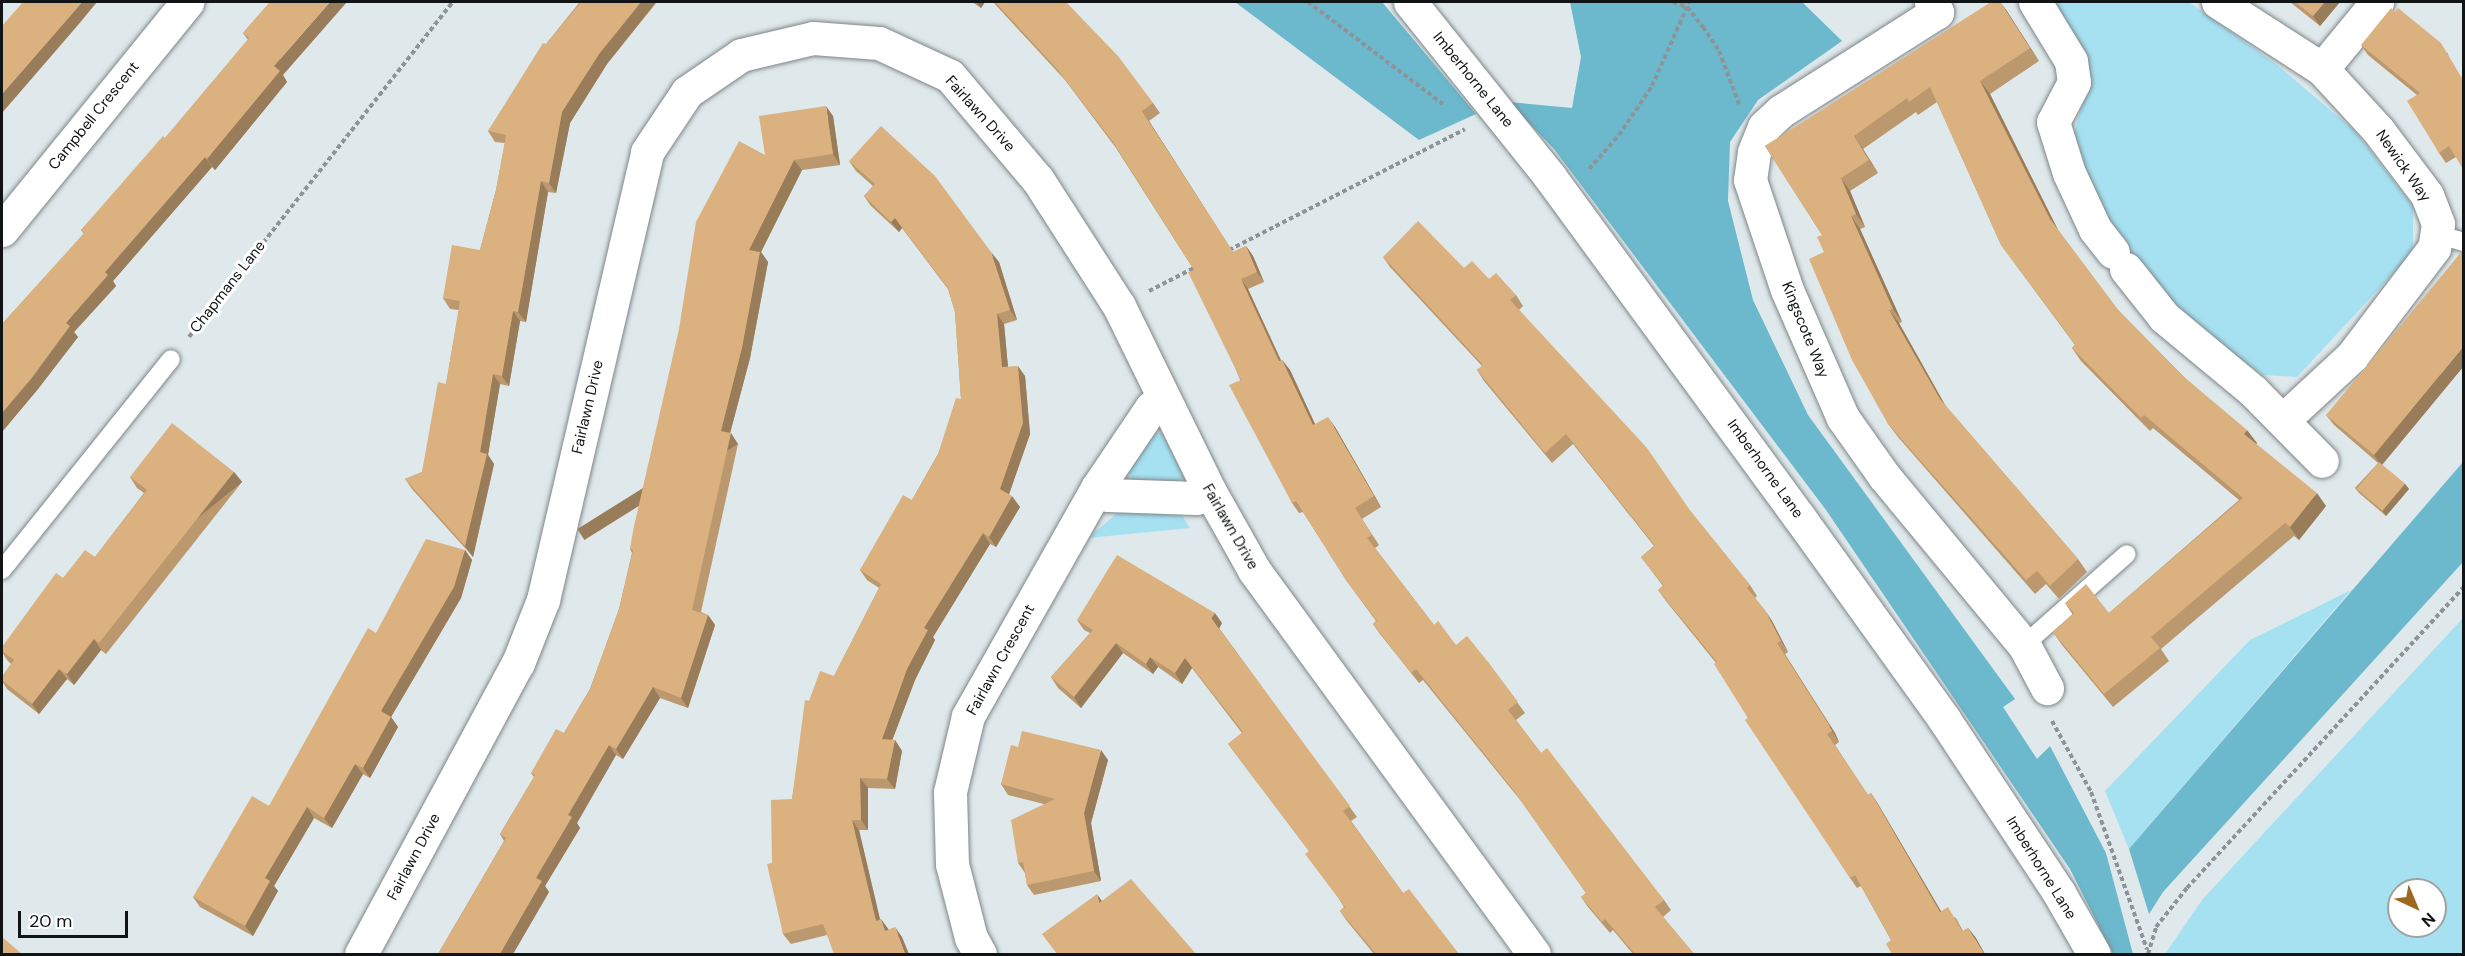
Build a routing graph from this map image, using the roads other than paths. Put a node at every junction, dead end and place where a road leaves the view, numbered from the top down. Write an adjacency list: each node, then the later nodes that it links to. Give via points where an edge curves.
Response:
1 (187, 2): 8 (street, Campbell Crescent)
2 (1410, 2): 23 (street, Imberhorne Lane, via 1566,198 1944,719 2059,893)
3 (2035, 2): 12 (street, via 2071,61 2074,82 2053,122 2069,173 2095,229 2164,318)
4 (2218, 2): 7 (street, Newick Way)
5 (2377, 2): 7 (street)
6 (1941, 5): 18 (street, Kingscote Way, via 1781,111 1764,128 1754,152 1750,180 1787,290 1843,418 1884,476)
7 (2322, 69): 9 (street, Newick Way, via 2378,130 2427,195 2438,224)
8 (2, 230)
9 (2450, 238): 12 (street, Newick Way, via 2434,248 2352,356)
10 (171, 359): 17 (lane)
11 (1163, 399): 14 (street, Fairlawn Crescent, via 1151,408); 15 (street, Fairlawn Drive); 20 (street, Fairlawn Drive, via 1119,306 1038,180 950,76 879,43 813,38 741,55 687,92 647,152 543,600 518,663)
12 (2283, 420): 13 (street)
13 (2322, 461)
14 (1097, 488): 15 (street, via 1108,495 1196,498); 21 (street, Fairlawn Crescent, via 968,716 950,792 952,864 971,938)
15 (1209, 490): 22 (street, Fairlawn Drive, via 1254,570)
16 (2127, 554): 18 (lane)
17 (2, 570)
18 (2025, 645): 19 (street, Kingscote Way)
19 (2047, 688)
20 (361, 954)
21 (980, 954)
22 (1534, 954)
23 (2094, 954)

